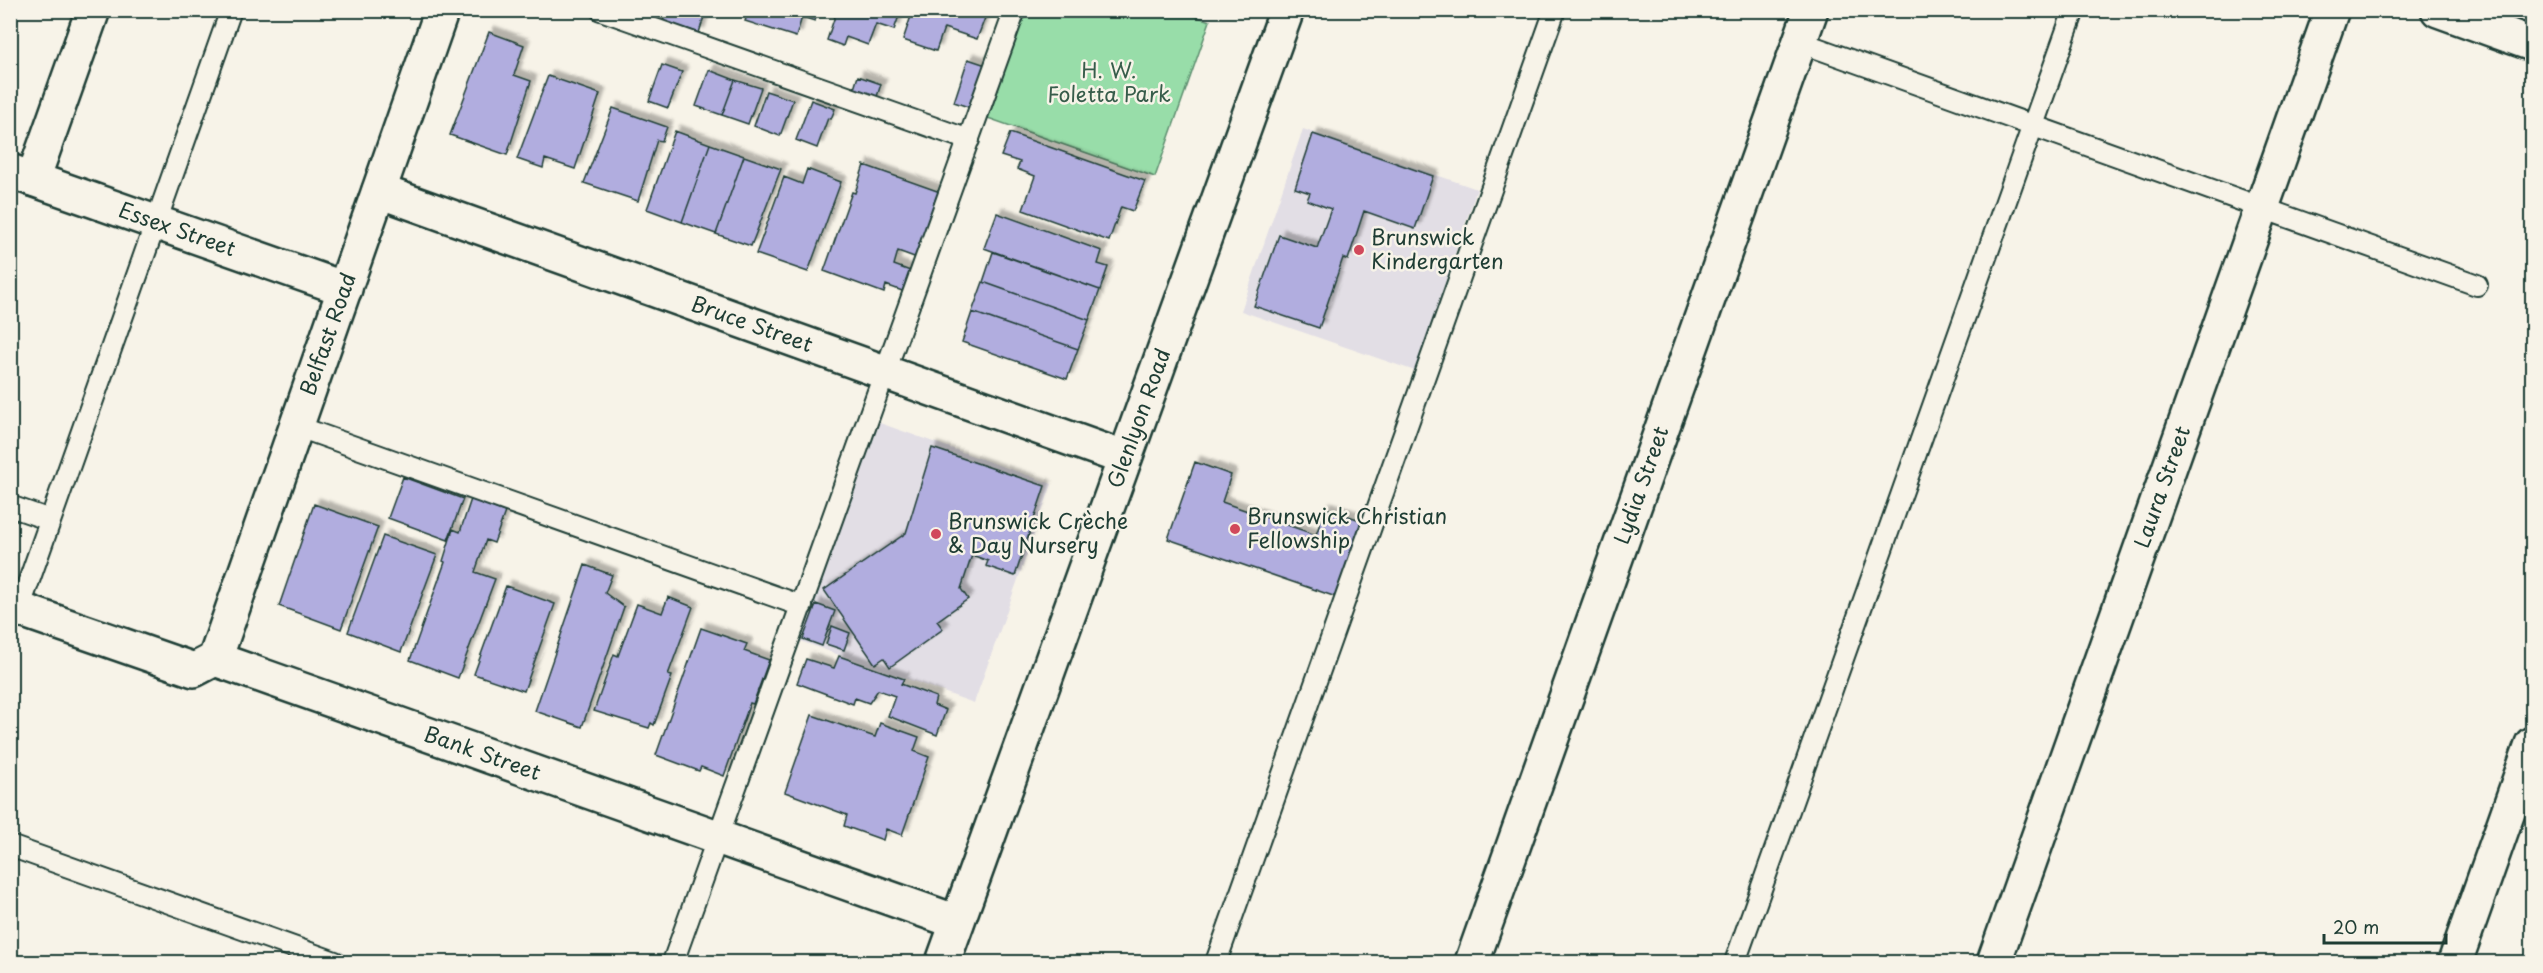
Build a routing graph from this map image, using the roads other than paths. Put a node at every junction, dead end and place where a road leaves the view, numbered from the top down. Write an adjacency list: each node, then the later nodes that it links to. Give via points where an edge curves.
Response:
1 (93, 10): 16 (street)
2 (231, 10): 19 (lane)
3 (442, 10): 17 (street, Belfast Road)
4 (601, 10): 15 (lane)
5 (1015, 10): 15 (lane)
6 (1287, 10): 24 (street, Glenlyon Road)
7 (1555, 10): 37 (lane)
8 (1811, 10): 12 (street, Lydia Street)
9 (2074, 10): 14 (lane)
10 (2332, 10): 18 (street, Laura Street)
11 (2438, 10): 13 (street)
12 (1800, 42): 14 (lane); 38 (street, Lydia Street)
13 (2532, 44)
14 (2032, 126): 18 (lane); 39 (lane)
15 (969, 140): 22 (lane)
16 (22, 175): 19 (street, Essex Street)
17 (378, 191): 21 (street, Belfast Road); 22 (street, Bruce Street)
18 (2262, 208): 20 (lane); 40 (street, Laura Street)
19 (156, 222): 21 (street, Essex Street); 26 (lane)
20 (2477, 285)
21 (345, 289): 23 (street, Belfast Road)
22 (886, 372): 24 (street, Bruce Street); 27 (lane)
23 (296, 426): 27 (lane); 29 (street, Belfast Road)
24 (1124, 458): 33 (street, Glenlyon Road)
25 (10, 506): 26 (lane)
26 (50, 520): 28 (lane)
27 (802, 606): 31 (lane)
28 (15, 608): 29 (street, via 194,670)
29 (215, 659): 31 (street, Bank Street)
30 (2532, 744): 41 (street)
31 (718, 838): 33 (street, Bank Street); 35 (lane)
32 (10, 846): 34 (lane)
33 (957, 922): 36 (street, Glenlyon Road)
34 (335, 963)
35 (673, 963)
36 (943, 963)
37 (1216, 963)
38 (1472, 963)
39 (1735, 963)
40 (1994, 963)
41 (2455, 963)

